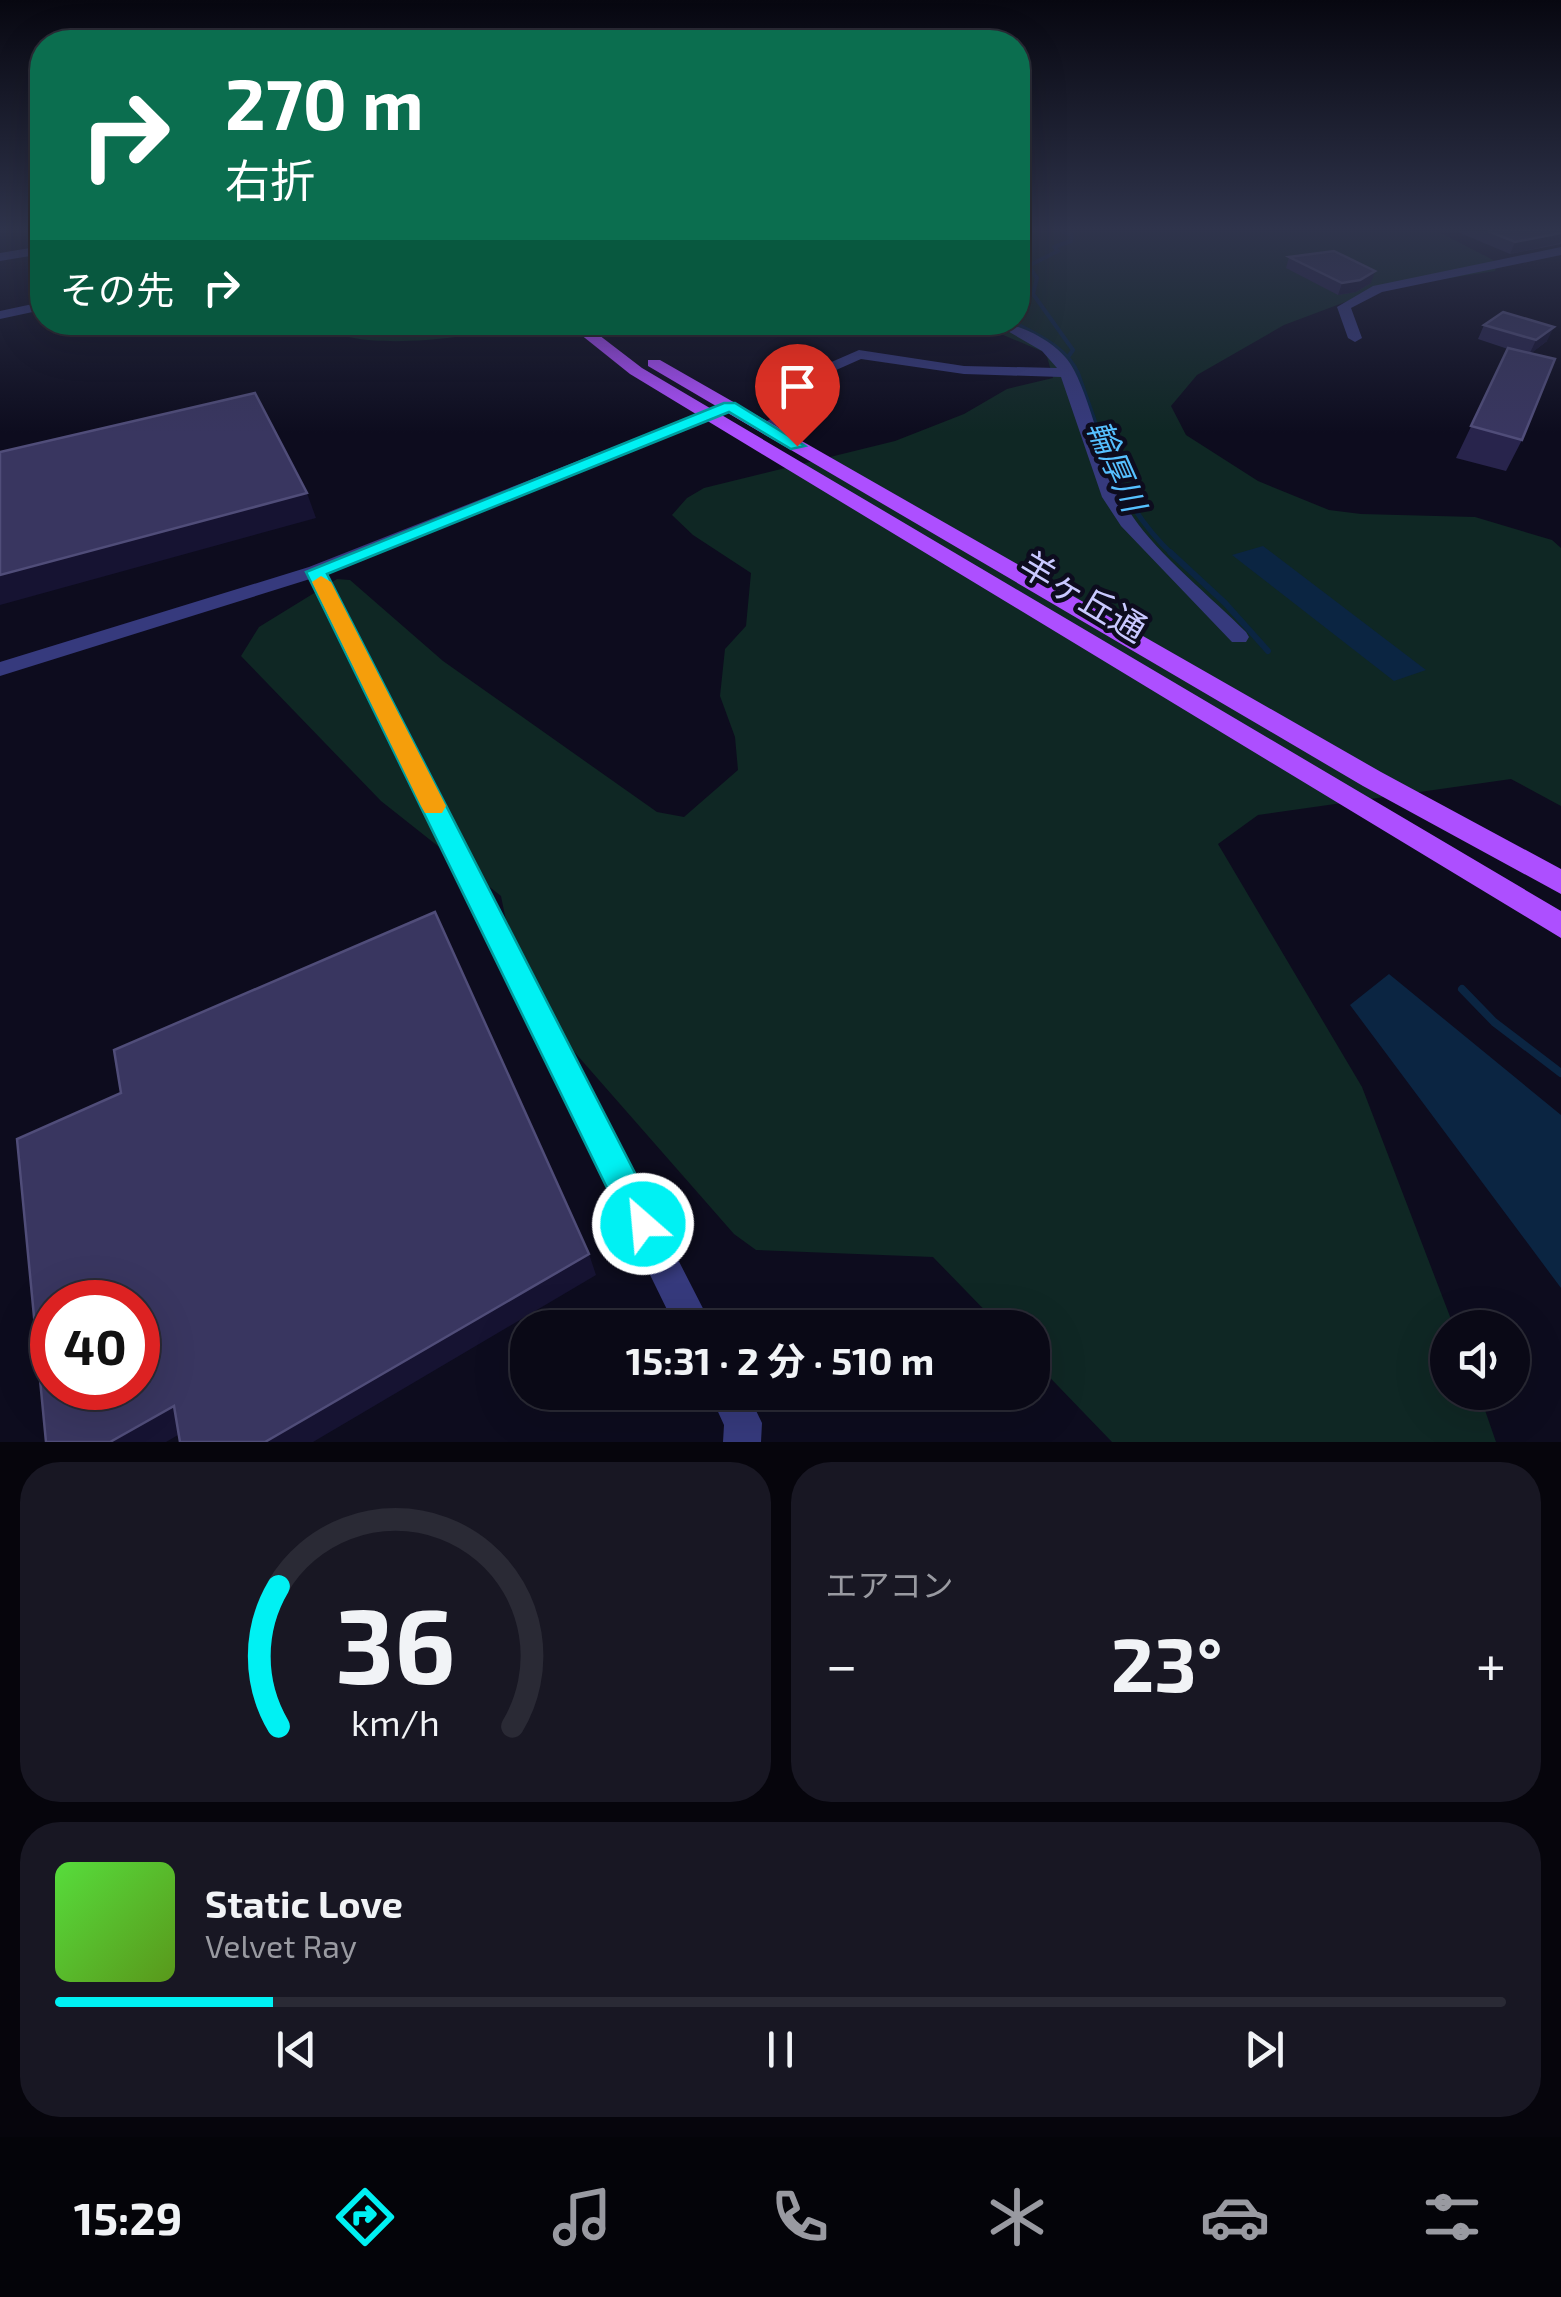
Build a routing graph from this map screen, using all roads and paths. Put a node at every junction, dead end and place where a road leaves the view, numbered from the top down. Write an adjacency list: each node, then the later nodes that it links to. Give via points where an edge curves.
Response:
1 (1360, 298): 7 (street, via 1344,307)
2 (30, 308): 3 (street)
3 (0, 314)
4 (589, 335): 10 (main road, 羊ヶ丘通)
5 (615, 335): 9 (main road, 羊ヶ丘通)
6 (1022, 335): 8 (street, via 1047,348)
7 (1354, 338)
8 (1070, 373): 11 (street, via 964,370 859,354 780,390 798,400 799,409); 13 (street, via 1111,497 1130,526)
9 (730, 406): 10 (street); 11 (main road, 羊ヶ丘通)
10 (708, 415): 12 (street); 16 (main road, 羊ヶ丘通)
11 (766, 427): 15 (main road, 羊ヶ丘通)
12 (316, 572): 14 (street); 17 (street)
13 (1239, 636)
14 (0, 669)
15 (1561, 883)
16 (1561, 926)
17 (686, 1310)
18 (736, 1410): 19 (street)
19 (742, 1442)

